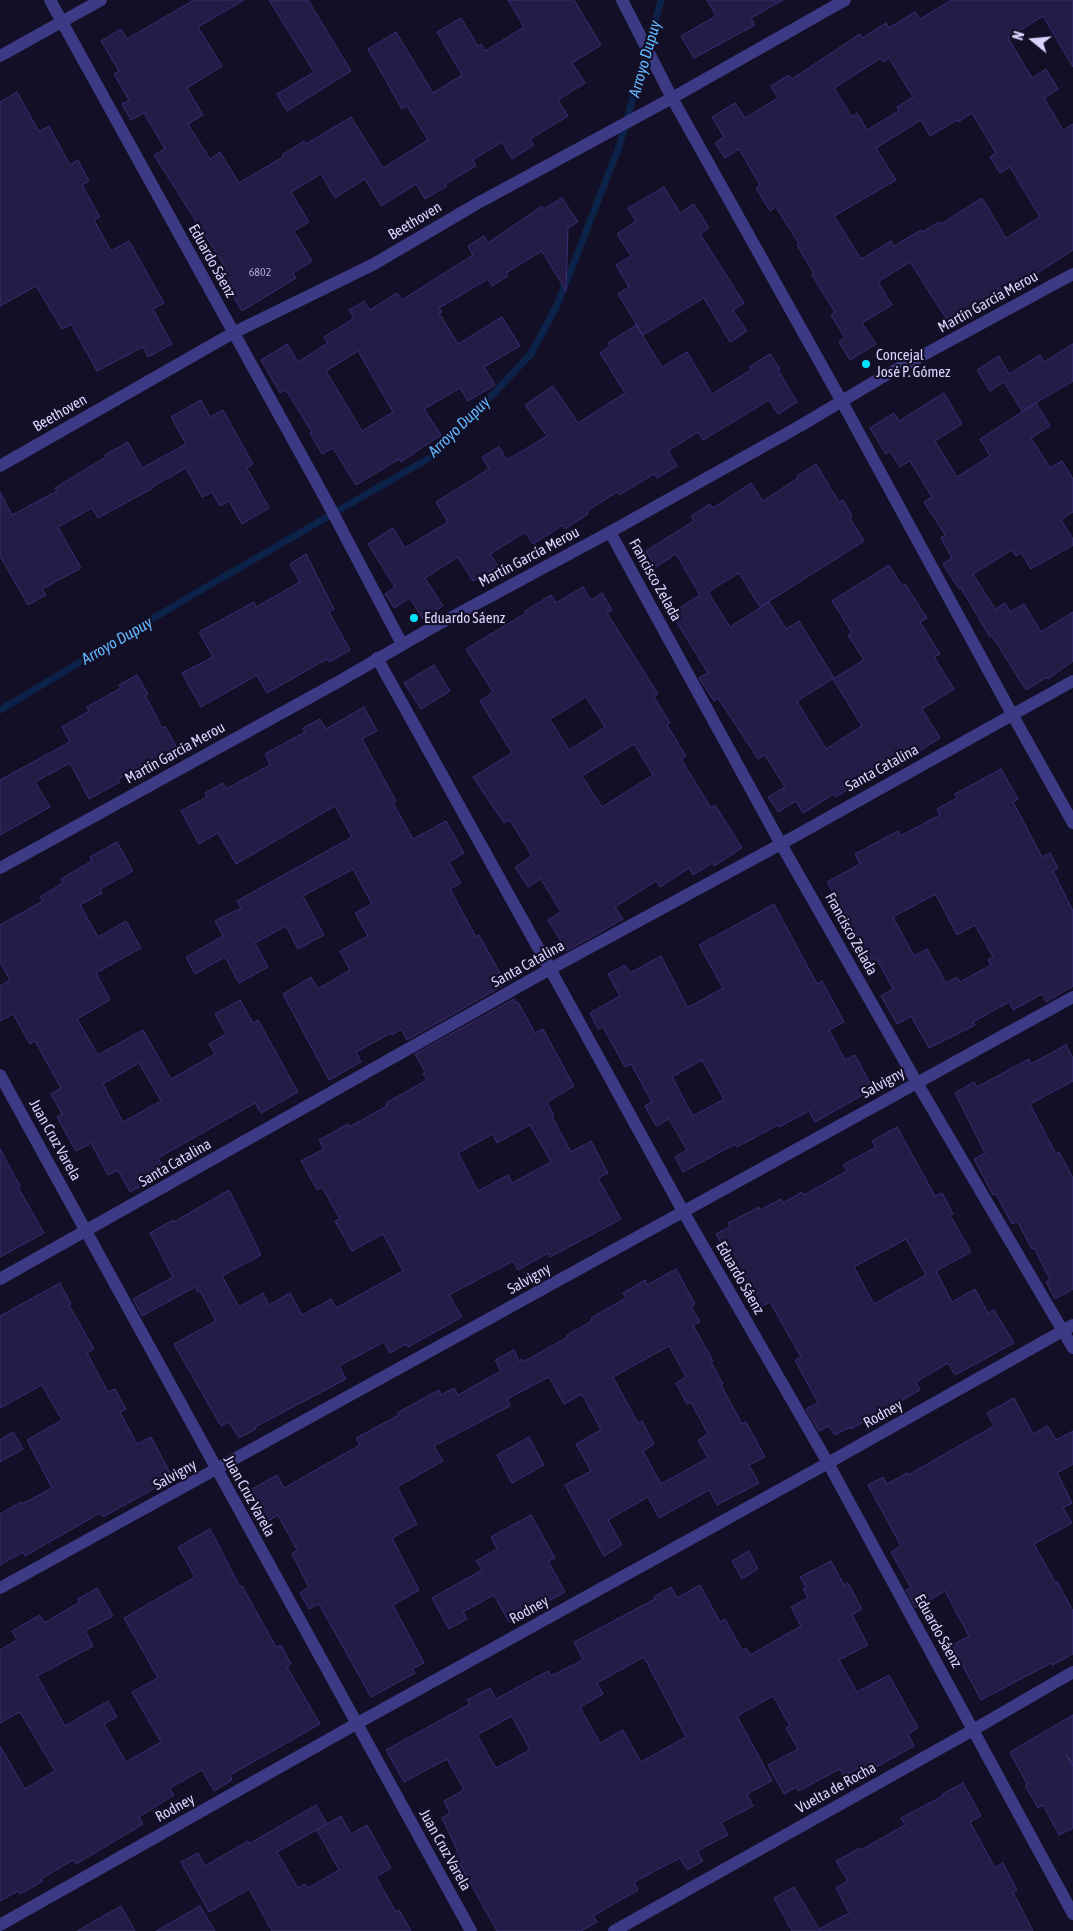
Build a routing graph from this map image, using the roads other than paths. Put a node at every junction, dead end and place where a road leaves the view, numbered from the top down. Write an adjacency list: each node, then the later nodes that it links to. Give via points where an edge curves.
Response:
1 (50, 0): 5 (street, Eduardo Sáenz)
2 (101, 0): 5 (street)
3 (845, 0): 7 (street, Beethoven)
4 (624, 5): 7 (street)
5 (61, 22): 6 (street); 9 (street, Eduardo Sáenz)
6 (0, 56)
7 (672, 98): 9 (street, Beethoven, via 478,203 374,264); 10 (street)
8 (1073, 274): 10 (street, Martín García Merou)
9 (233, 333): 11 (street, Beethoven); 13 (street, Eduardo Sáenz)
10 (841, 400): 12 (street, Martín García Merou); 16 (street)
11 (0, 466)
12 (610, 532): 13 (street, Martín García Merou); 18 (street, Francisco Zelada)
13 (402, 644): 14 (street, Martín García Merou)
14 (377, 658): 19 (street, Martín García Merou); 20 (street, Eduardo Sáenz)
15 (1073, 681): 16 (street, Santa Catalina)
16 (1012, 714): 17 (street); 18 (street, Santa Catalina)
17 (1073, 823)
18 (781, 844): 20 (street, Santa Catalina); 23 (street, Francisco Zelada)
19 (0, 868)
20 (550, 969): 24 (street, Eduardo Sáenz); 25 (street, Santa Catalina)
21 (1073, 996): 23 (street, Salvigny)
22 (0, 1075): 25 (street, Juan Cruz Varela)
23 (917, 1083): 24 (street, Salvigny); 27 (street, Francisco Zelada)
24 (684, 1213): 29 (street, Eduardo Sáenz); 30 (street, Salvigny)
25 (87, 1231): 26 (street, Santa Catalina); 30 (street, Juan Cruz Varela)
26 (0, 1280)
27 (1068, 1328): 28 (street, Francisco Zelada); 29 (street, Rodney)
28 (1073, 1348)
29 (828, 1464): 33 (street, Rodney); 34 (street, Eduardo Sáenz)
30 (216, 1470): 31 (street, Salvigny); 33 (street, Juan Cruz Varela)
31 (0, 1588)
32 (1073, 1672): 34 (street, Vuelta de Rocha)
33 (356, 1724): 36 (street, Rodney); 37 (street, Juan Cruz Varela)
34 (974, 1730): 35 (street, Eduardo Sáenz); 38 (street, Vuelta de Rocha)
35 (1073, 1914)
36 (0, 1924)
37 (471, 1931)
38 (614, 1931)

